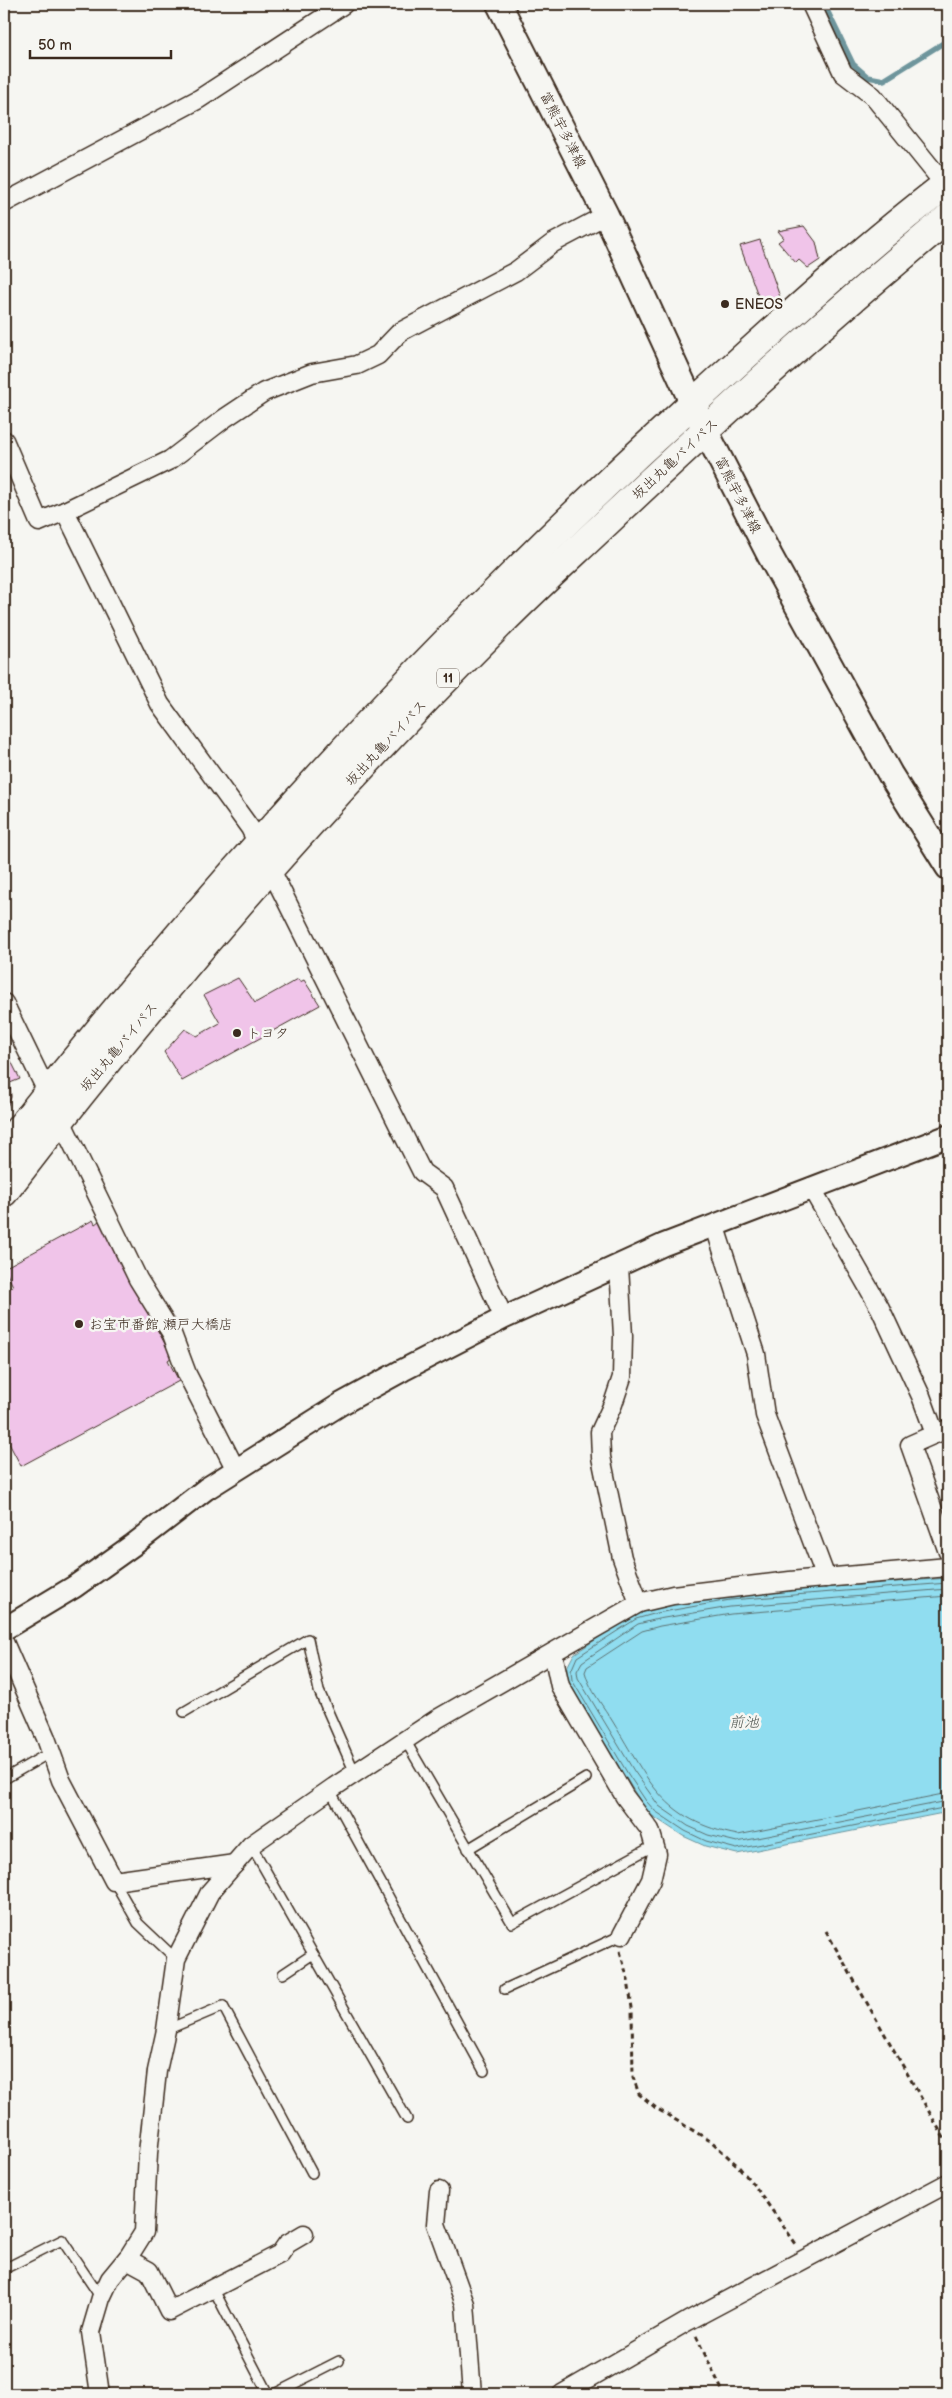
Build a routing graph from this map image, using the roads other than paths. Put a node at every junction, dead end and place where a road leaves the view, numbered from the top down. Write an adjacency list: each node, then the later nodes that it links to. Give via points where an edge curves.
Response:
1 (344, 4): 5 (street, via 199,99)
2 (499, 4): 6 (main road, 富熊宇多津線)
3 (811, 4): 4 (street, via 843,73 873,96)
4 (947, 184): 8 (highway, 坂出丸亀バイパス / 11, via 828,282)
5 (4, 203)
6 (606, 215): 8 (main road, 富熊宇多津線); 11 (street, via 553,242 516,271 400,332 378,355 357,365 312,373 264,392 170,460)
7 (948, 218): 9 (highway, 坂出丸亀バイパス / 11, via 820,326)
8 (693, 404): 9 (main road, 富熊宇多津線); 12 (highway, 坂出丸亀バイパス / 11, via 479,609 379,712)
9 (706, 431): 13 (main road, 富熊宇多津線, via 770,556 890,774); 14 (highway, 坂出丸亀バイパス / 11, via 494,630)
10 (4, 440): 11 (street, via 39,522)
11 (65, 511): 12 (street, via 160,704 250,828)
12 (258, 845): 14 (street); 16 (highway, 坂出丸亀バイパス / 11)
13 (948, 867)
14 (269, 870): 17 (highway, 坂出丸亀バイパス / 11); 24 (street, via 422,1172 444,1188)
15 (4, 1003): 16 (street)
16 (48, 1092): 17 (street); 19 (highway, 坂出丸亀バイパス / 11)
17 (60, 1118): 21 (highway, 坂出丸亀バイパス / 11); 26 (street, via 138,1279 172,1334 187,1374)
18 (948, 1136): 20 (street)
19 (4, 1148)
20 (811, 1187): 22 (street); 25 (street, via 880,1308)
21 (4, 1192)
22 (714, 1224): 23 (street); 29 (street, via 756,1354 765,1415)
23 (618, 1266): 24 (street); 30 (street, via 624,1336 622,1377 600,1432 601,1458 622,1558)
24 (504, 1318): 26 (street, via 349,1399)
25 (942, 1432): 27 (street, via 910,1445)
26 (236, 1470): 31 (street, via 74,1587)
27 (948, 1552)
28 (948, 1567): 29 (street)
29 (826, 1578): 30 (street, via 673,1595)
30 (639, 1603): 33 (street)
31 (4, 1629)
32 (4, 1642): 36 (street)
33 (553, 1653): 35 (street); 42 (street, via 560,1686 625,1797 650,1830)
34 (184, 1712): 37 (lane, via 308,1639 319,1690)
35 (405, 1740): 37 (street); 43 (lane)
36 (51, 1752): 39 (lane); 45 (street, via 61,1780)
37 (355, 1773): 40 (street)
38 (586, 1778): 43 (lane)
39 (4, 1779)
40 (330, 1790): 41 (street); 52 (lane)
41 (251, 1845): 44 (street); 47 (lane)
42 (655, 1845): 43 (lane, via 512,1923); 46 (street, via 657,1854 651,1880)
43 (468, 1849)
44 (234, 1864): 45 (street); 48 (street, via 210,1892)
45 (114, 1881): 48 (lane, via 138,1923)
46 (622, 1936): 50 (lane)
47 (314, 1954): 49 (lane); 53 (lane)
48 (176, 1959): 51 (street)
49 (283, 1974)
50 (505, 1989)
51 (166, 2030): 54 (lane, via 223,2006); 58 (street, via 157,2071 148,2153 144,2232)
52 (484, 2071)
53 (407, 2119)
54 (312, 2173)
55 (948, 2184): 67 (street, via 688,2321)
56 (439, 2191): 66 (street, via 436,2224 464,2304)
57 (304, 2234): 60 (street, via 287,2244 280,2254)
58 (126, 2259): 60 (street, via 149,2271 169,2311); 61 (street, via 110,2279)
59 (4, 2268): 61 (lane, via 62,2240)
60 (214, 2288): 64 (lane)
61 (101, 2298): 63 (street, via 92,2332)
62 (339, 2361): 65 (lane)
63 (100, 2394)
64 (268, 2394)
65 (274, 2394)
66 (472, 2394)
67 (562, 2394)

